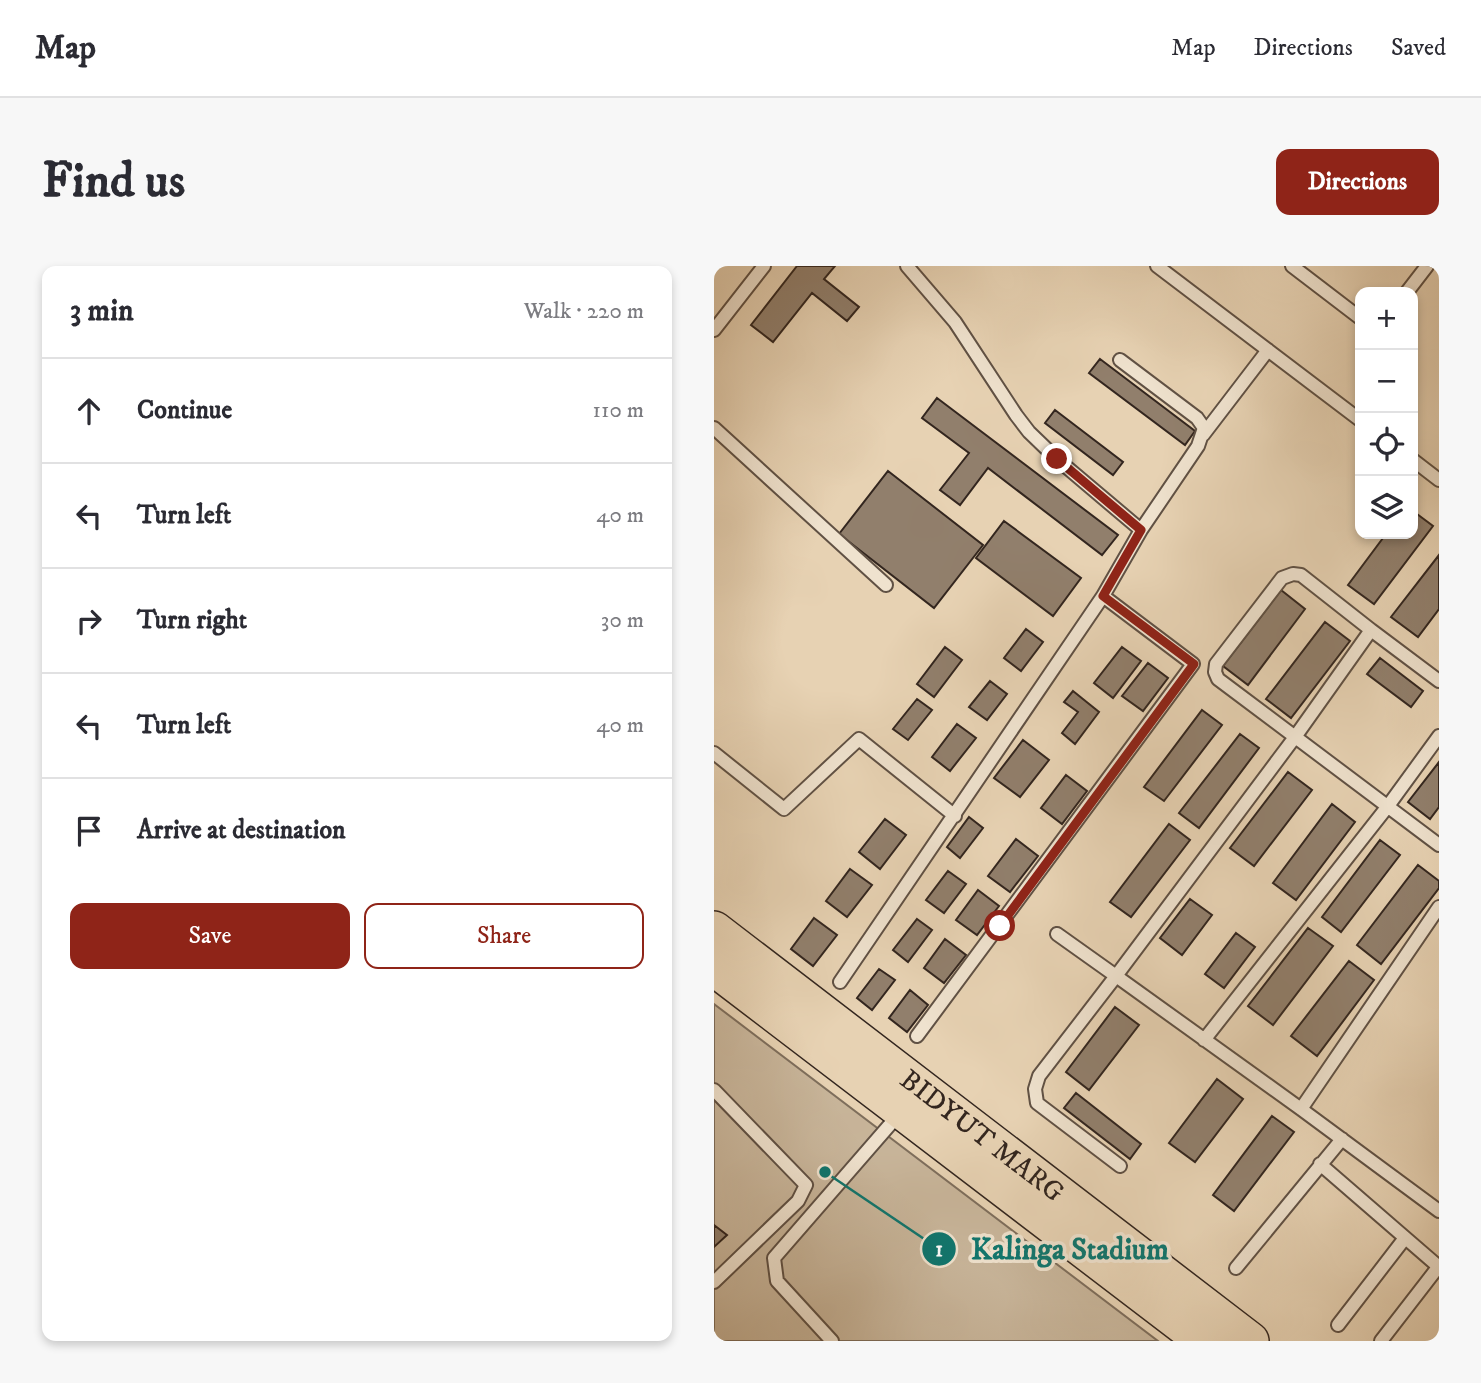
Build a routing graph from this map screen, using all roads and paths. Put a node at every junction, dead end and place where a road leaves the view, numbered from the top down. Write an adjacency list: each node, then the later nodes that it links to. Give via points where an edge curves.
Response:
1 (764, 266): 8 (lane)
2 (906, 266): 16 (lane, via 955,322 1030,432)
3 (1157, 266): 9 (lane)
4 (1292, 266): 7 (lane)
5 (1427, 266): 6 (lane)
6 (1411, 287)
7 (1355, 314)
8 (714, 330)
9 (1268, 350): 11 (lane); 13 (lane)
10 (1120, 360): 13 (lane, via 1197,418)
11 (1355, 416)
12 (714, 428): 17 (lane)
13 (1203, 435): 16 (lane)
14 (1418, 464): 15 (lane)
15 (1439, 480)
16 (1141, 530): 18 (lane)
17 (886, 585)
18 (1103, 596): 25 (lane); 33 (lane, via 1194,664)
19 (1371, 630): 20 (lane); 22 (lane); 22 (lane, via 1301,575 1293,574 1282,578 1216,664 1218,679)
20 (1439, 681)
21 (1439, 736): 24 (lane)
22 (1295, 737): 24 (lane); 31 (lane)
23 (714, 753): 25 (lane, via 784,809 859,739)
24 (1388, 806): 26 (lane); 34 (lane)
25 (955, 816): 32 (lane)
26 (1439, 845)
27 (1439, 907): 36 (lane)
28 (714, 930): 49 (main road, BIDYUT MARG)
29 (1057, 934): 31 (lane)
30 (714, 967): 37 (main road, BIDYUT MARG)
31 (1115, 976): 34 (lane); 40 (lane, via 1039,1076 1035,1089 1037,1102)
32 (840, 982)
33 (917, 1036)
34 (1204, 1040): 36 (lane)
35 (714, 1090): 45 (lane, via 806,1185 798,1201)
36 (1301, 1109): 38 (lane)
37 (902, 1110): 47 (main road, BIDYUT MARG); 48 (lane, via 774,1258 777,1281)
38 (1342, 1139): 39 (lane); 41 (lane)
39 (1320, 1164): 42 (lane); 44 (lane)
40 (1119, 1166)
41 (1439, 1211)
42 (1405, 1238): 43 (lane); 46 (lane)
43 (1439, 1267): 50 (lane)
44 (1236, 1268)
45 (714, 1282)
46 (1338, 1325)
47 (1191, 1335)
48 (832, 1341)
49 (1250, 1341)
50 (1381, 1341)

